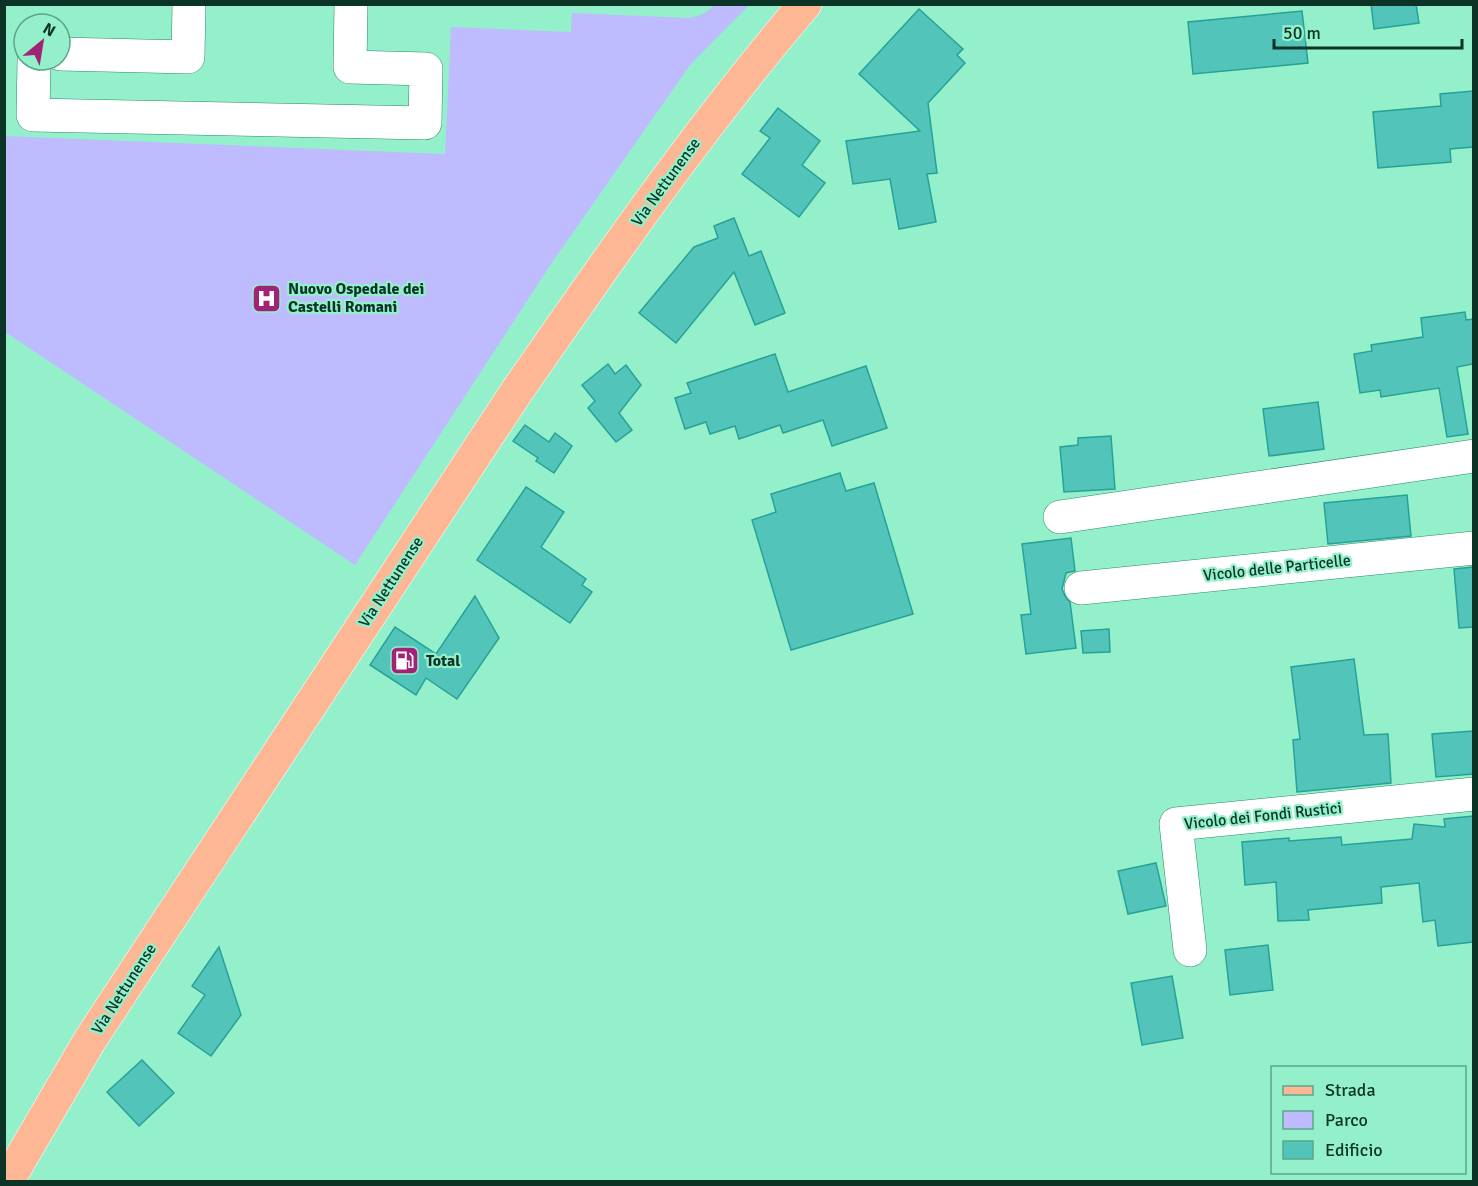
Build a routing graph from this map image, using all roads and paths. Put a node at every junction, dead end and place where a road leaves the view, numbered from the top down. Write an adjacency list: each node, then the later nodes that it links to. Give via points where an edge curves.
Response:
1 (189, 4): 4 (street, via 188,57)
2 (351, 4): 5 (street, via 350,67 426,69 425,123 33,115)
3 (805, 4): 12 (main road, Via Nettunense, via 687,154 515,394 90,1040)
4 (72, 54)
5 (34, 72)
6 (1473, 456): 7 (street)
7 (1060, 517)
8 (1473, 548): 9 (street, Vicolo delle Particelle)
9 (1081, 588)
10 (1473, 794): 11 (street, Vicolo dei Fondi Rustici, via 1176,824)
11 (1190, 950)
12 (7, 1182)

